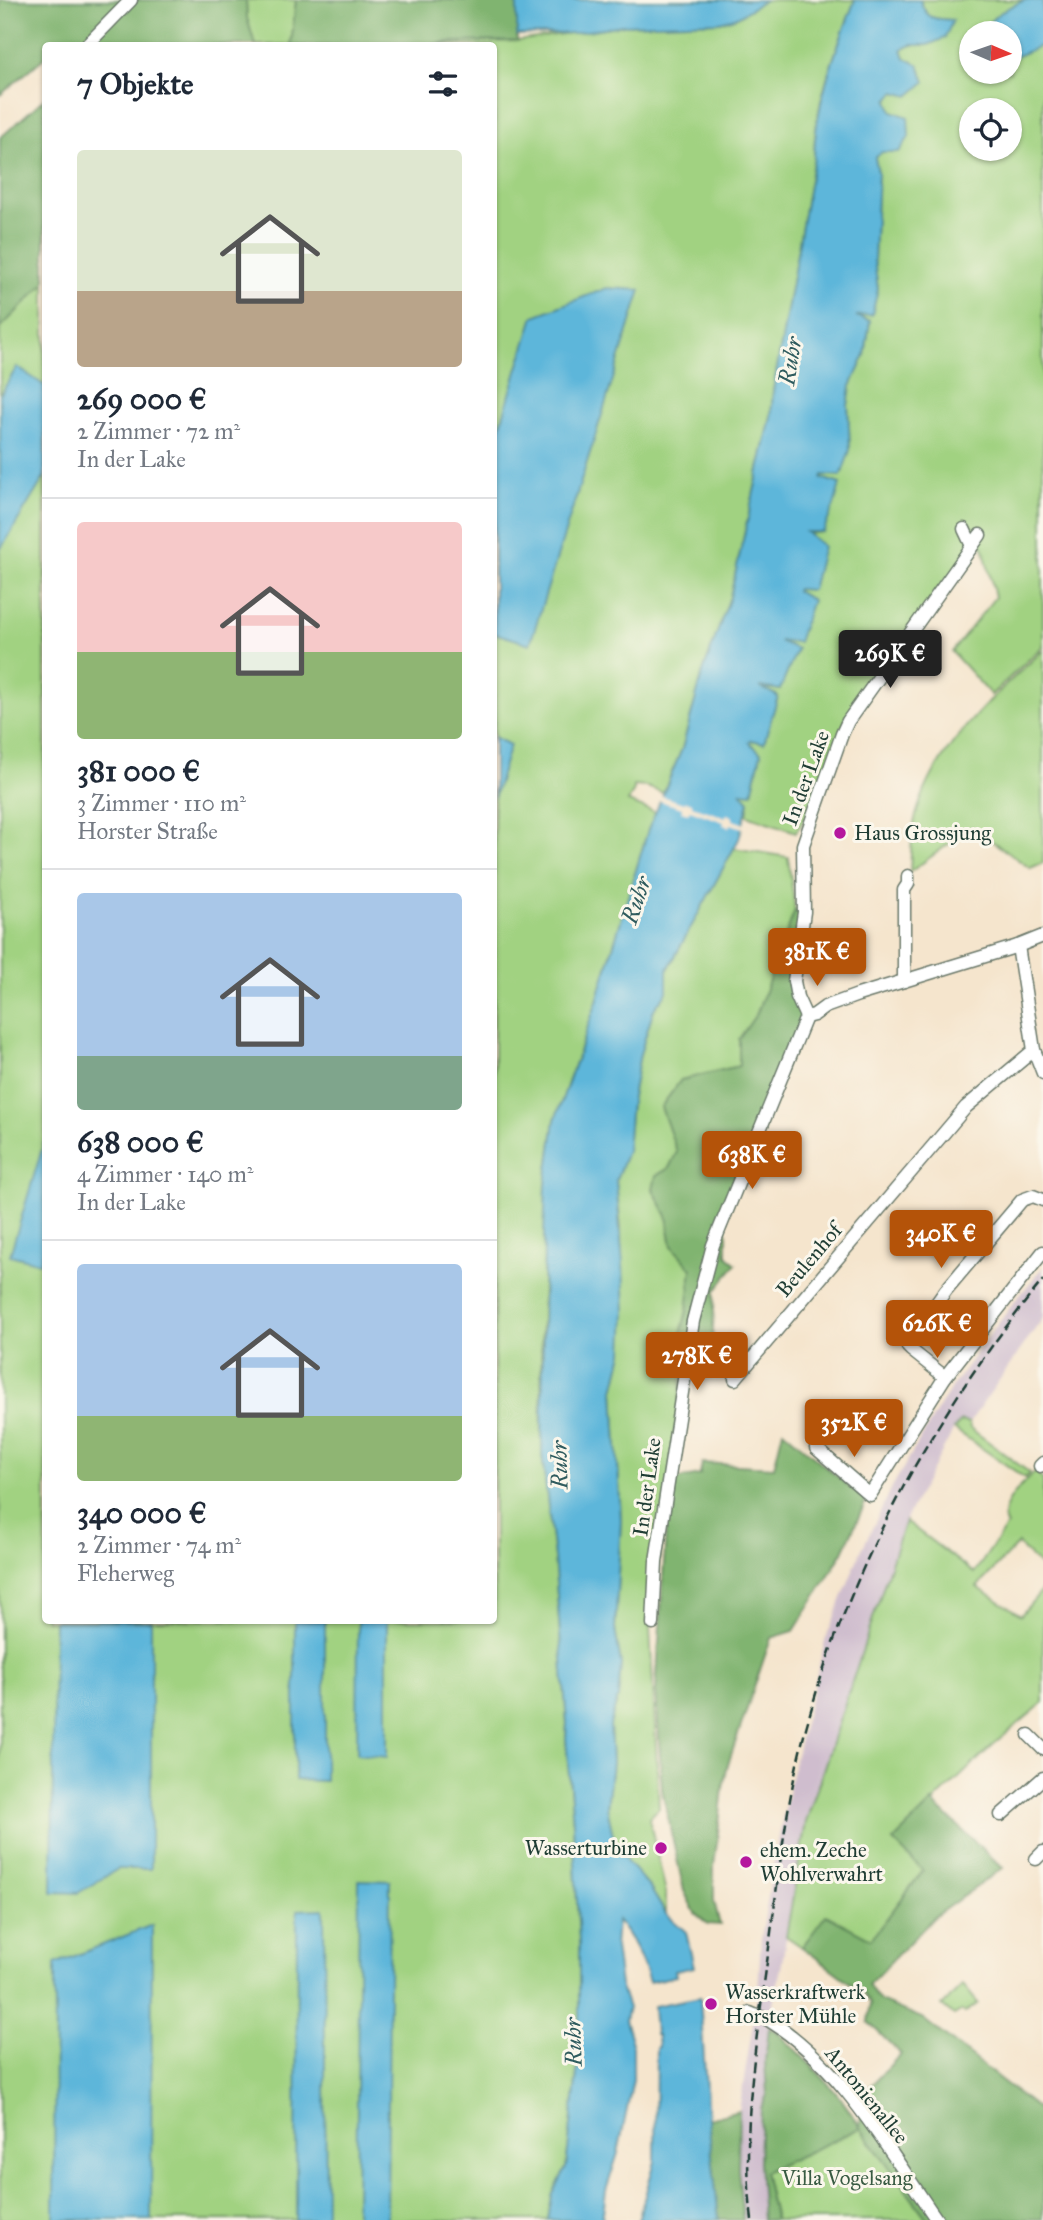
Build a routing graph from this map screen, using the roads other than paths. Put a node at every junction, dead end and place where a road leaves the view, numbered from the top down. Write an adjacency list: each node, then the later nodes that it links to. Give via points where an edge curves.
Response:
1 (131, 0): 2 (street)
2 (90, 42)
3 (964, 529): 5 (street)
4 (980, 535): 5 (street, In der Lake)
5 (972, 546): 10 (street, In der Lake, via 842,734 803,845 804,912 794,981)
6 (908, 876): 9 (street)
7 (1043, 936): 8 (street)
8 (1018, 946): 9 (street); 11 (street)
9 (904, 981): 10 (street, via 825,1007 814,1015)
10 (805, 1012): 18 (street, In der Lake, via 717,1235 693,1321 656,1561)
11 (1034, 1050): 12 (street); 16 (street, Beulenhof, via 966,1107)
12 (1043, 1073)
13 (1043, 1200): 15 (street, via 1033,1196 1021,1200 910,1341 911,1351)
14 (1043, 1252): 15 (street)
15 (945, 1377): 17 (street, via 870,1495)
16 (735, 1378)
17 (816, 1448)
18 (653, 1624)
19 (1029, 1735): 20 (street)
20 (1043, 1749)
21 (1043, 1778): 22 (street)
22 (1001, 1815)
23 (750, 2013): 24 (street, Antonienallee, via 771,2021 798,2042 836,2081)
24 (937, 2220)

